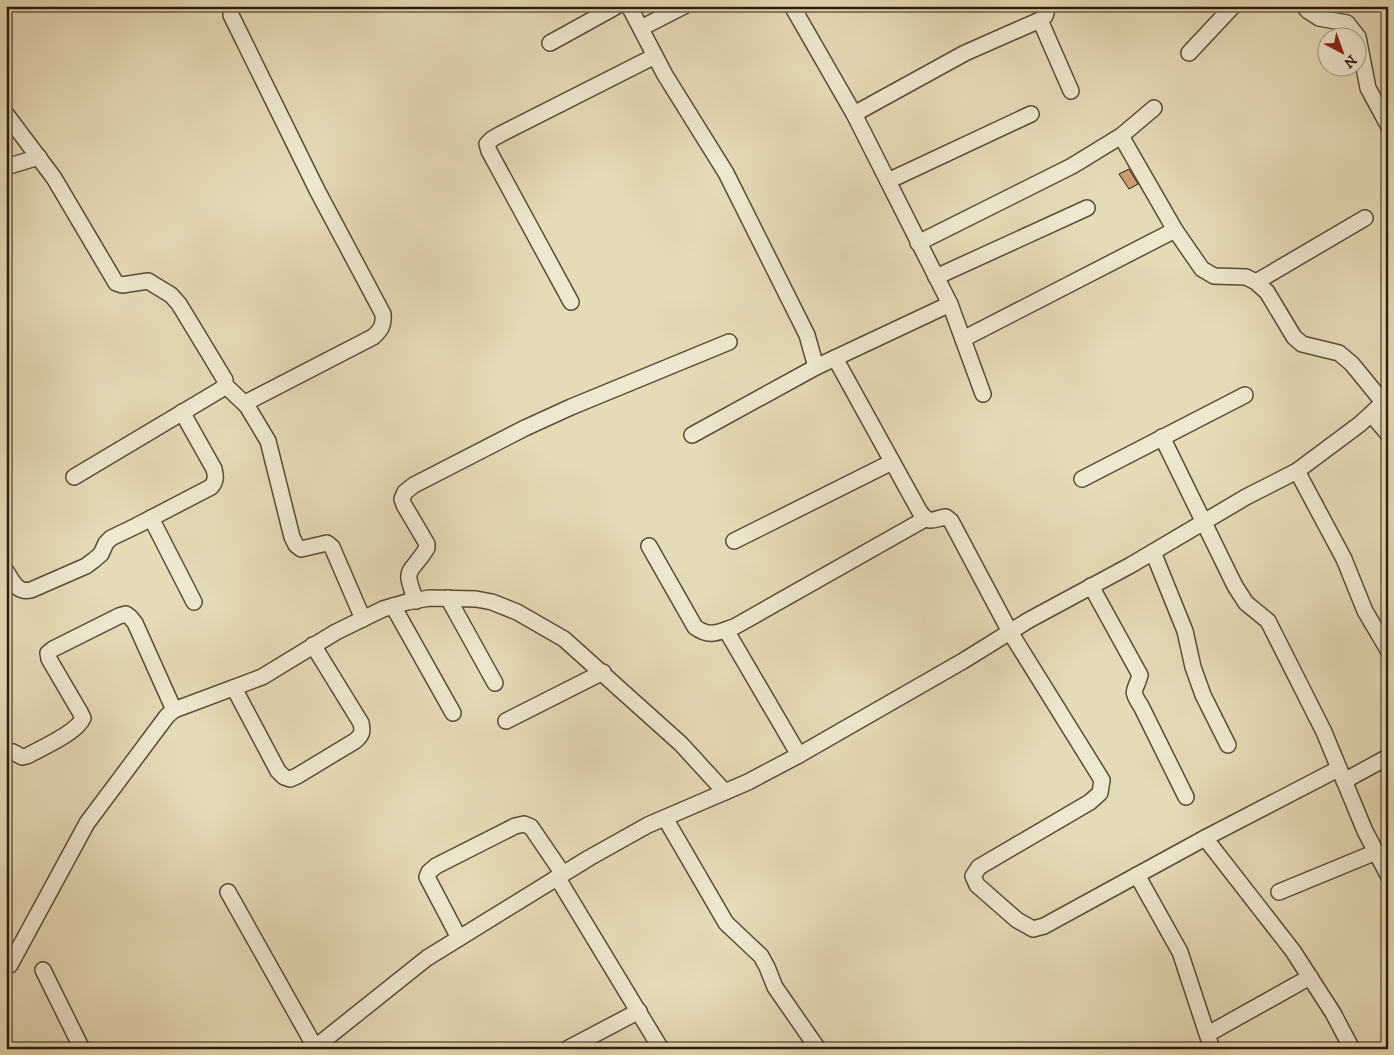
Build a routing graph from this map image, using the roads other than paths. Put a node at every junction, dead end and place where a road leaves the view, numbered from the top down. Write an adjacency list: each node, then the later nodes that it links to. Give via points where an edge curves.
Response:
1 (617, 6): 11 (street)
2 (629, 6): 10 (street)
3 (684, 6): 10 (street)
4 (792, 6): 17 (street)
5 (1048, 6): 9 (street)
6 (1233, 6): 12 (street)
7 (1304, 6): 19 (street, via 1319,18 1347,23 1358,37 1368,88)
8 (231, 15): 40 (street, via 317,190 383,314 384,322 372,337 251,400)
9 (1040, 20): 14 (street); 17 (street, via 966,53)
10 (641, 28): 13 (street)
11 (550, 43)
12 (1189, 53)
13 (655, 56): 30 (street, via 487,144); 35 (street, via 726,172 807,335)
14 (1071, 91)
15 (1154, 108): 20 (street)
16 (6, 114): 21 (street)
17 (854, 114): 23 (street)
18 (1030, 114): 23 (street)
19 (1388, 125)
20 (1121, 136): 26 (street); 27 (street, via 1072,166)
21 (39, 157): 22 (street); 36 (street, via 116,283 148,281 171,296 222,373)
22 (6, 167)
23 (888, 181): 27 (street)
24 (1087, 208): 28 (street)
25 (1365, 218): 29 (street)
26 (1175, 230): 29 (street, via 1202,269 1214,276 1246,277); 32 (street)
27 (918, 243): 28 (street)
28 (936, 277): 31 (street)
29 (1256, 282): 39 (street, via 1267,292 1294,337 1302,344 1339,353)
30 (571, 302)
31 (950, 304): 32 (street); 34 (street)
32 (963, 340): 37 (street)
33 (729, 342): 59 (street, via 525,428 405,492 404,504 427,544 408,575)
34 (835, 358): 35 (street); 46 (street)
35 (816, 367): 44 (street)
36 (225, 385): 40 (street); 41 (street)
37 (983, 394)
38 (1244, 395): 45 (street)
39 (1385, 400): 42 (street)
40 (247, 406): 62 (street, via 268,441 296,545 301,549 327,543 332,547)
41 (182, 412): 48 (street); 50 (street, via 214,469 215,482)
42 (1371, 414): 43 (street); 47 (street)
43 (1388, 434)
44 (692, 436)
45 (1162, 438): 49 (street); 52 (street)
46 (892, 462): 51 (street); 53 (street)
47 (1297, 471): 52 (street); 65 (street, via 1344,559 1365,611)
48 (74, 477)
49 (1082, 479)
50 (151, 518): 56 (street, via 111,538 94,560 31,590 19,589); 60 (street)
51 (925, 519): 63 (street); 64 (street, via 931,521 946,517 951,521)
52 (1204, 522): 55 (street); 77 (street, via 1235,586 1246,603 1268,621 1324,732)
53 (734, 541)
54 (649, 546): 63 (street, via 695,627 715,634)
55 (1152, 552): 57 (street); 73 (street, via 1186,631 1192,666 1202,695)
56 (6, 571)
57 (1091, 586): 64 (street); 79 (street, via 1140,675 1134,696)
58 (448, 598): 59 (street); 67 (street, via 492,602 517,612 564,639); 68 (street)
59 (416, 601): 61 (street)
60 (194, 602)
61 (393, 606): 62 (street); 71 (street)
62 (363, 618): 66 (street)
63 (726, 630): 75 (street)
64 (1010, 632): 75 (street); 83 (street, via 1102,780 1100,793 1090,802 979,867 973,876 977,885 1017,920 1033,929)
65 (1386, 643)
66 (313, 645): 69 (street, via 262,677); 69 (street, via 363,731 355,741 297,776 290,779 278,771)
67 (603, 672): 72 (street); 78 (street, via 681,744)
68 (495, 683)
69 (234, 688): 70 (street)
70 (174, 710): 74 (street, via 134,623 126,614 48,653 83,718 81,722 27,756 13,752); 89 (street, via 156,728 87,823)
71 (453, 713)
72 (506, 721)
73 (1228, 745)
74 (6, 754)
75 (799, 755): 78 (street)
76 (1388, 757): 77 (street)
77 (1341, 775): 81 (street); 82 (street)
78 (725, 792): 80 (street)
79 (1186, 798)
80 (665, 818): 84 (street, via 627,836); 98 (street, via 726,923 761,956 775,987)
81 (1205, 838): 83 (street); 91 (street)
82 (1376, 852): 85 (street); 87 (street)
83 (1137, 875): 93 (street, via 1180,952)
84 (560, 876): 88 (street); 88 (street, via 531,827 524,824 436,866 427,878); 92 (street)
85 (1388, 876)
86 (228, 892): 94 (street)
87 (1279, 892)
88 (459, 938): 94 (street, via 408,971)
89 (10, 965)
90 (42, 970): 95 (street)
91 (1310, 977): 93 (street); 100 (street)
92 (639, 1011): 96 (street); 97 (street)
93 (1208, 1034): 99 (street)
94 (314, 1048)
95 (82, 1049)
96 (567, 1049)
97 (661, 1049)
98 (818, 1049)
99 (1212, 1049)
100 (1352, 1049)

